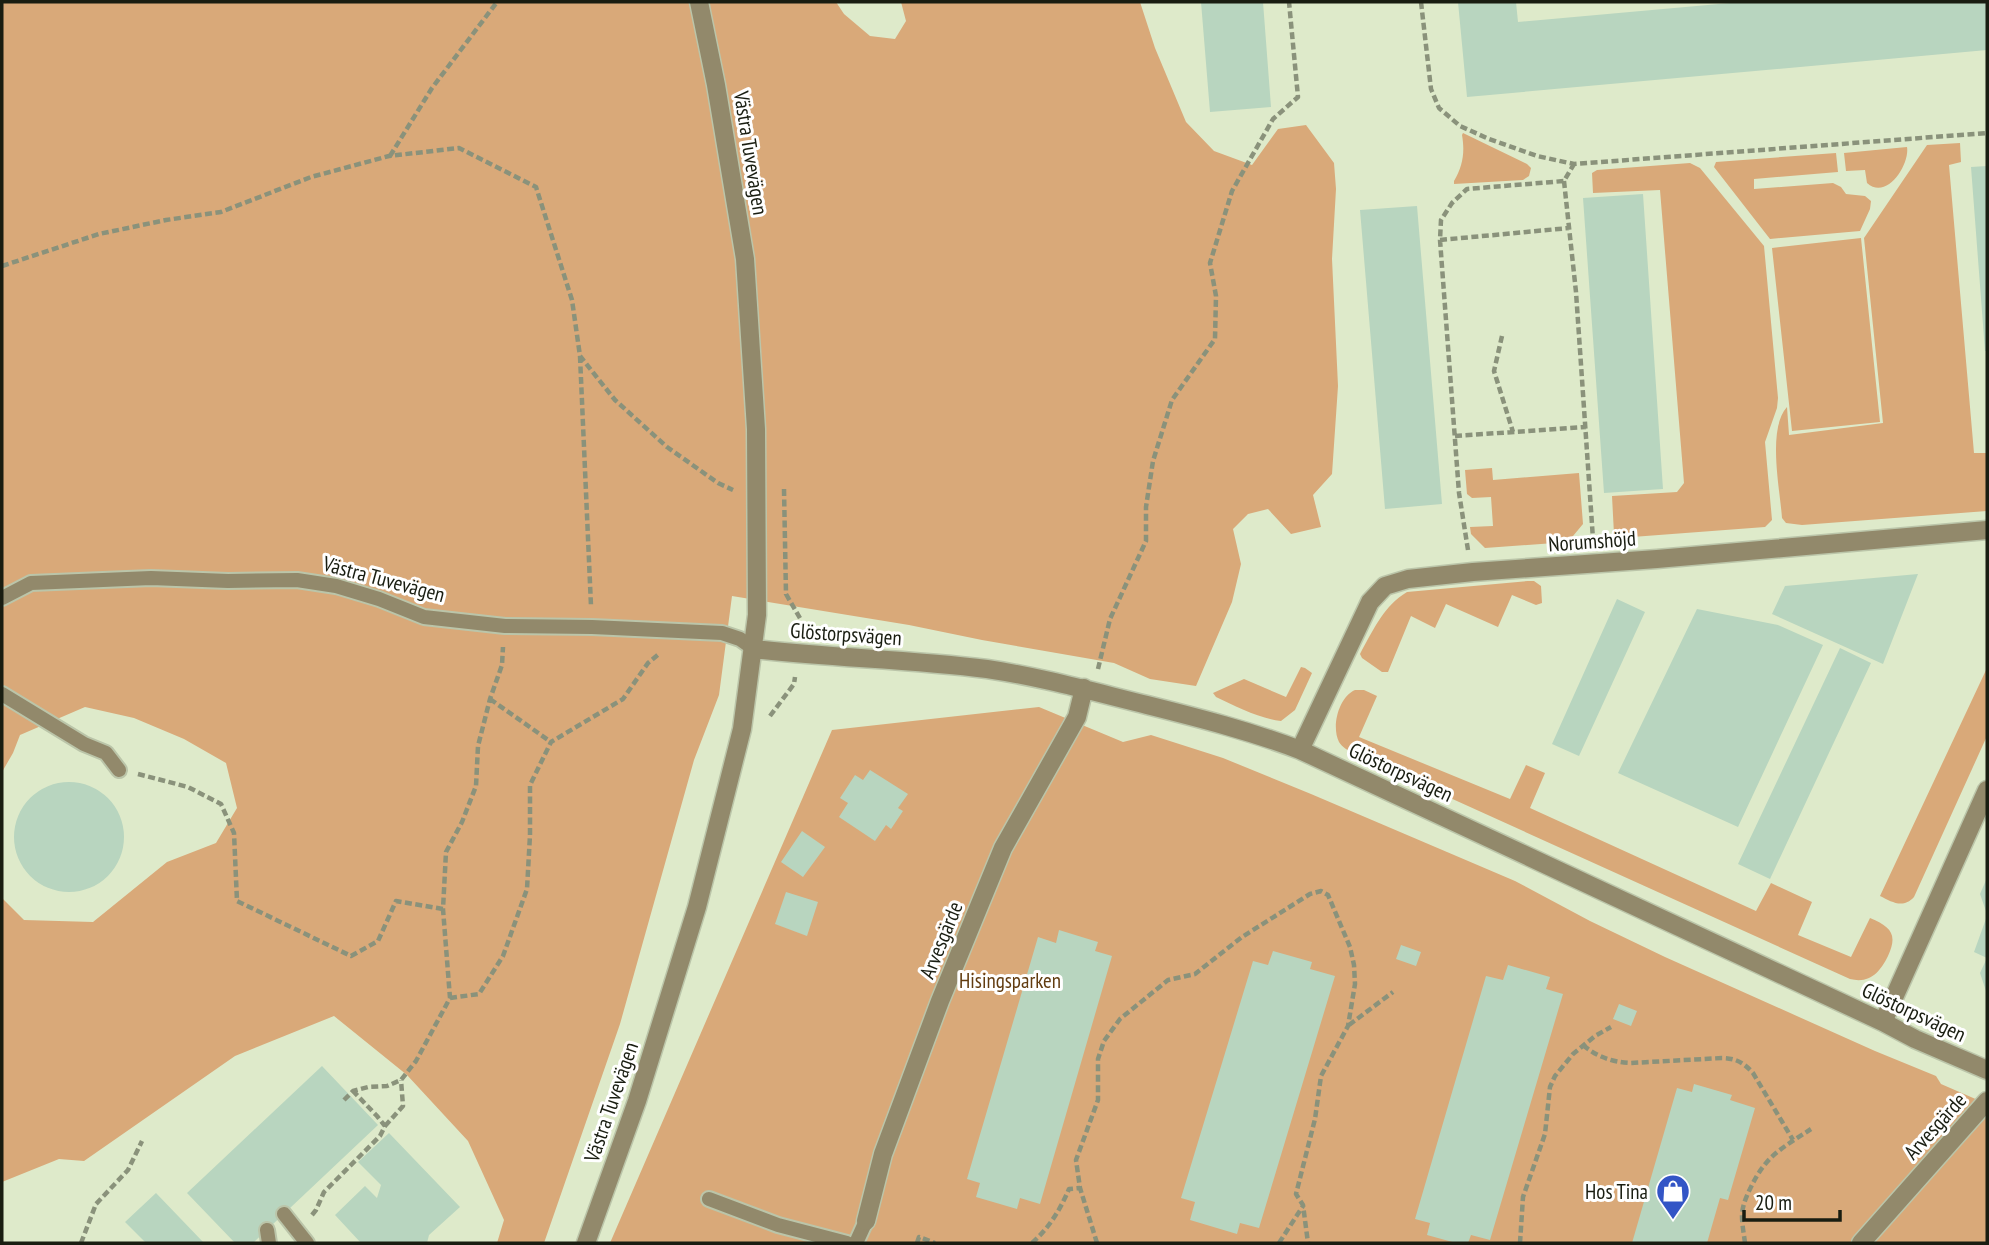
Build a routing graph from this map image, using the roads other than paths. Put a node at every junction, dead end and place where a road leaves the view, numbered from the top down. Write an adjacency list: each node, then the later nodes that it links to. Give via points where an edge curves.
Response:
1 (699, 2): 4 (street, Västra Tuvevägen, via 744,259 756,429)
2 (1987, 530): 7 (street, Norumshöjd, via 1474,572 1385,586 1370,602)
3 (2, 598): 4 (lane, Västra Tuvevägen, via 42,582 297,580 336,586 424,617 505,626 722,633)
4 (754, 649): 5 (street, Glöstorpsvägen, via 984,669); 17 (street, Västra Tuvevägen, via 742,729 697,907 637,1101)
5 (1084, 688): 7 (street, Glöstorpsvägen, via 1244,730); 15 (street, Arvesgärde, via 1077,717 1003,848 940,1001 883,1154)
6 (2, 694): 8 (lane, via 106,753)
7 (1300, 750): 10 (street, Glöstorpsvägen)
8 (120, 770)
9 (1987, 790): 10 (street)
10 (1883, 1023): 11 (street, Glöstorpsvägen)
11 (1987, 1070)
12 (1987, 1101): 20 (street, Arvesgärde)
13 (709, 1199): 18 (lane, via 778,1225)
14 (284, 1214): 16 (lane)
15 (866, 1221): 19 (lane)
16 (307, 1243)
17 (586, 1243)
18 (847, 1243)
19 (856, 1243)
20 (1861, 1243)

